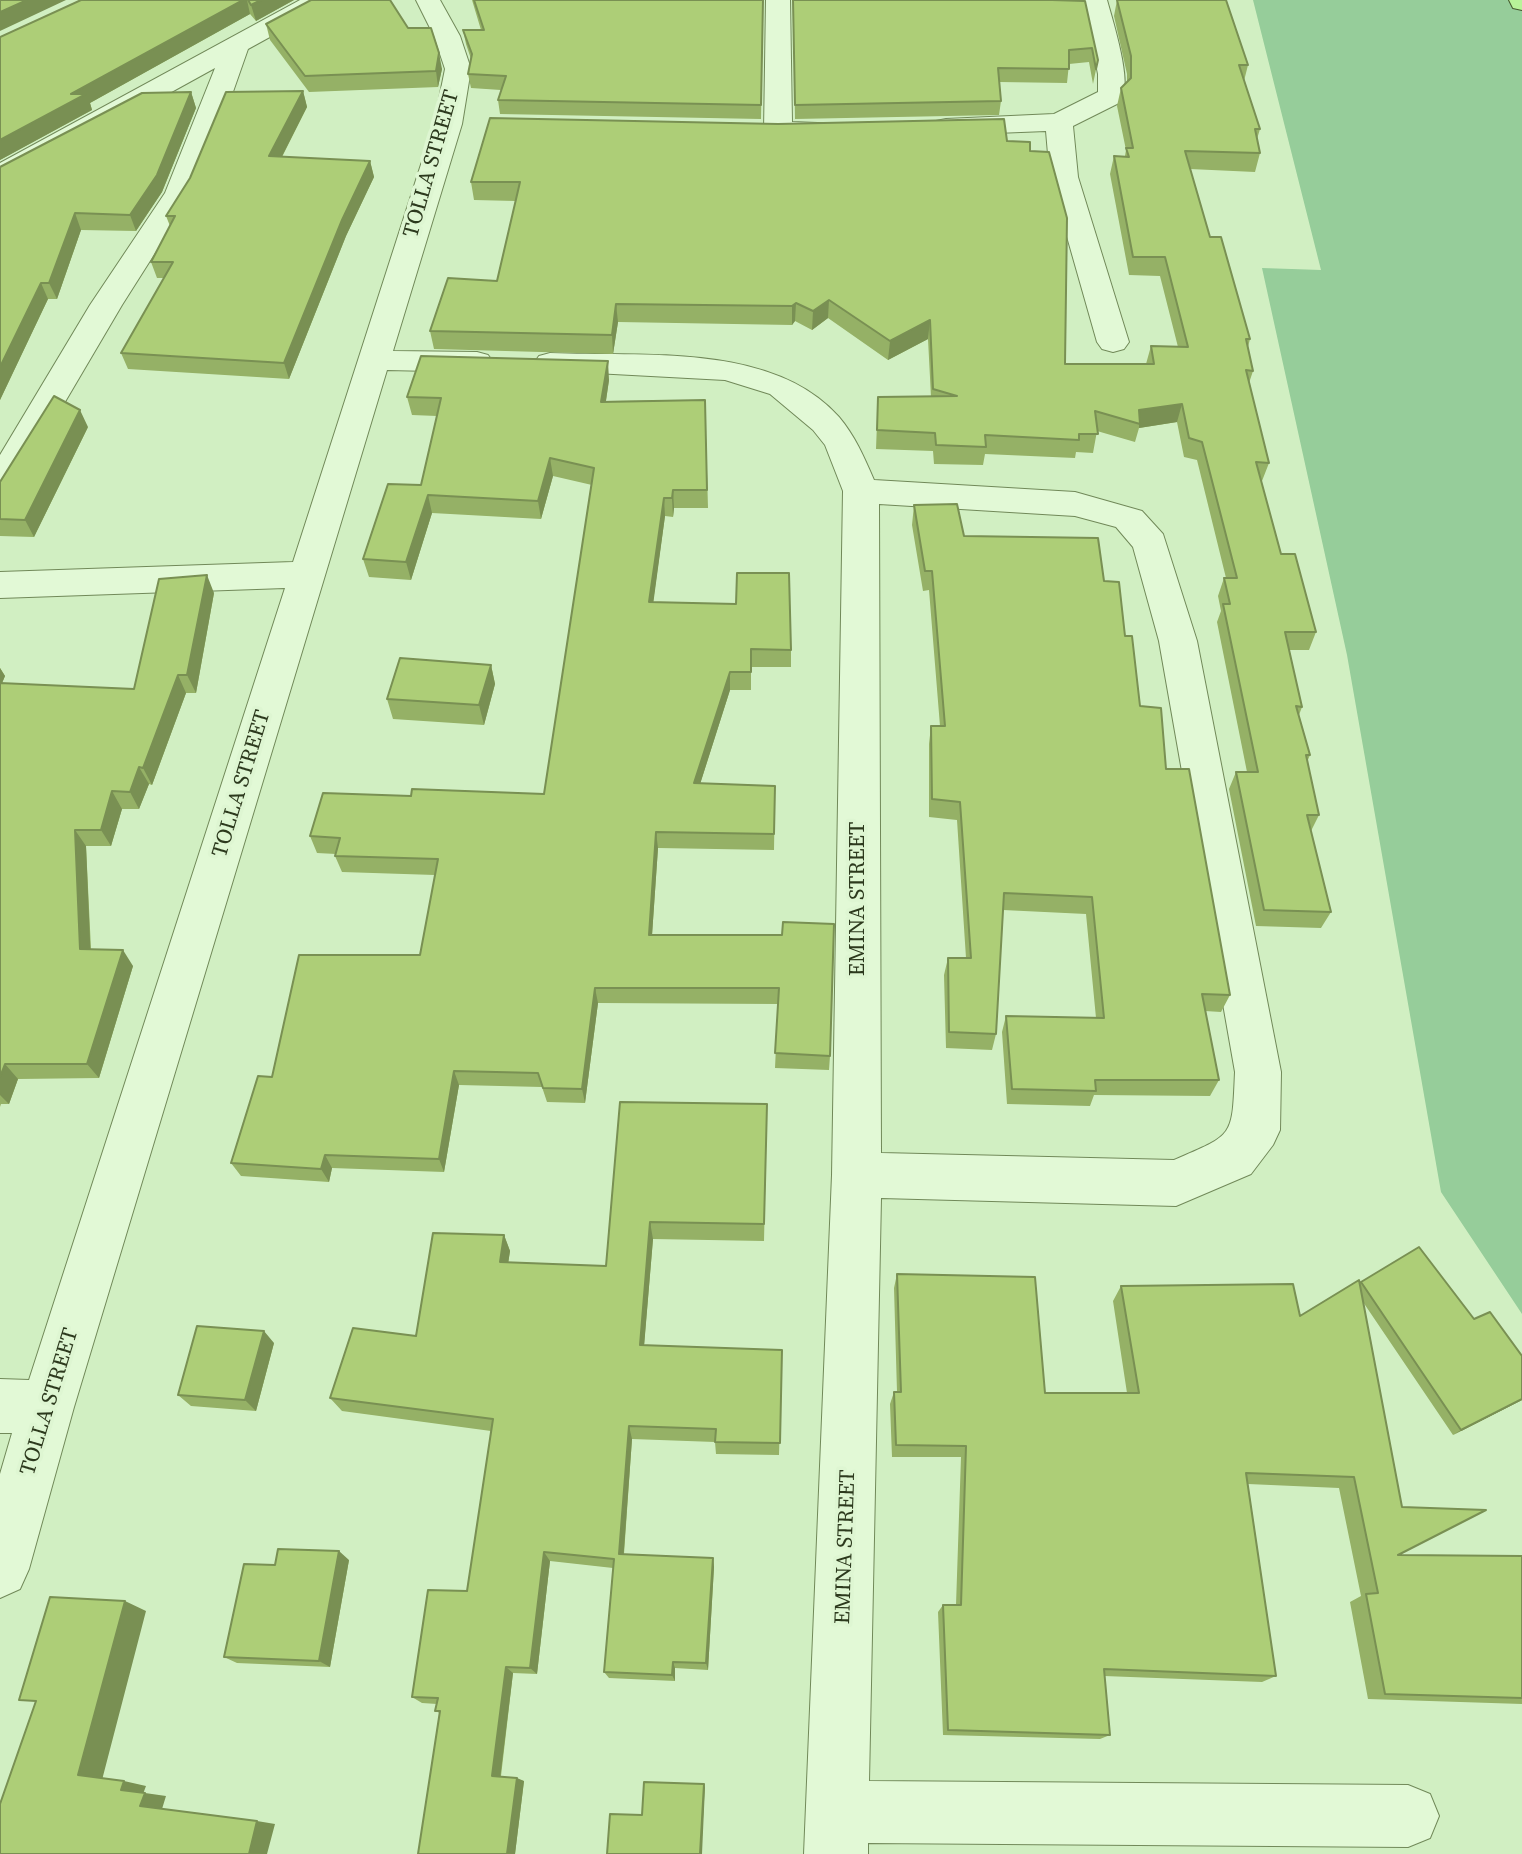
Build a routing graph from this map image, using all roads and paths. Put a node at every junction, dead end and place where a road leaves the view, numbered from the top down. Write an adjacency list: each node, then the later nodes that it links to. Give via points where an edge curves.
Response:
1 (319, 0): 5 (street)
2 (428, 0): 13 (street, TOLLA STREET, via 458,69 464,124)
3 (778, 0): 10 (street)
4 (1095, 0): 6 (street, via 1111,96)
5 (237, 44): 11 (street); 14 (street, via 179,193)
6 (1059, 122): 7 (street); 12 (street, via 1064,177)
7 (914, 128)
8 (854, 129): 10 (street)
9 (747, 130): 10 (street)
10 (778, 131)
11 (0, 175)
12 (1113, 342)
13 (372, 360): 15 (street, EMINA STREET, via 728,370 782,387 825,422 841,443); 16 (street, TOLLA STREET)
14 (0, 484)
15 (861, 491): 18 (street, EMINA STREET); 18 (street, via 1075,504 1129,519 1150,543 1178,641 1258,1072 1256,1130 1234,1158 1176,1183)
16 (308, 574): 17 (street); 19 (street, TOLLA STREET)
17 (0, 585)
18 (857, 1175): 22 (street, EMINA STREET)
19 (24, 1406): 20 (street, TOLLA STREET)
20 (0, 1569)
21 (1408, 1816): 22 (street)
22 (837, 1833)

